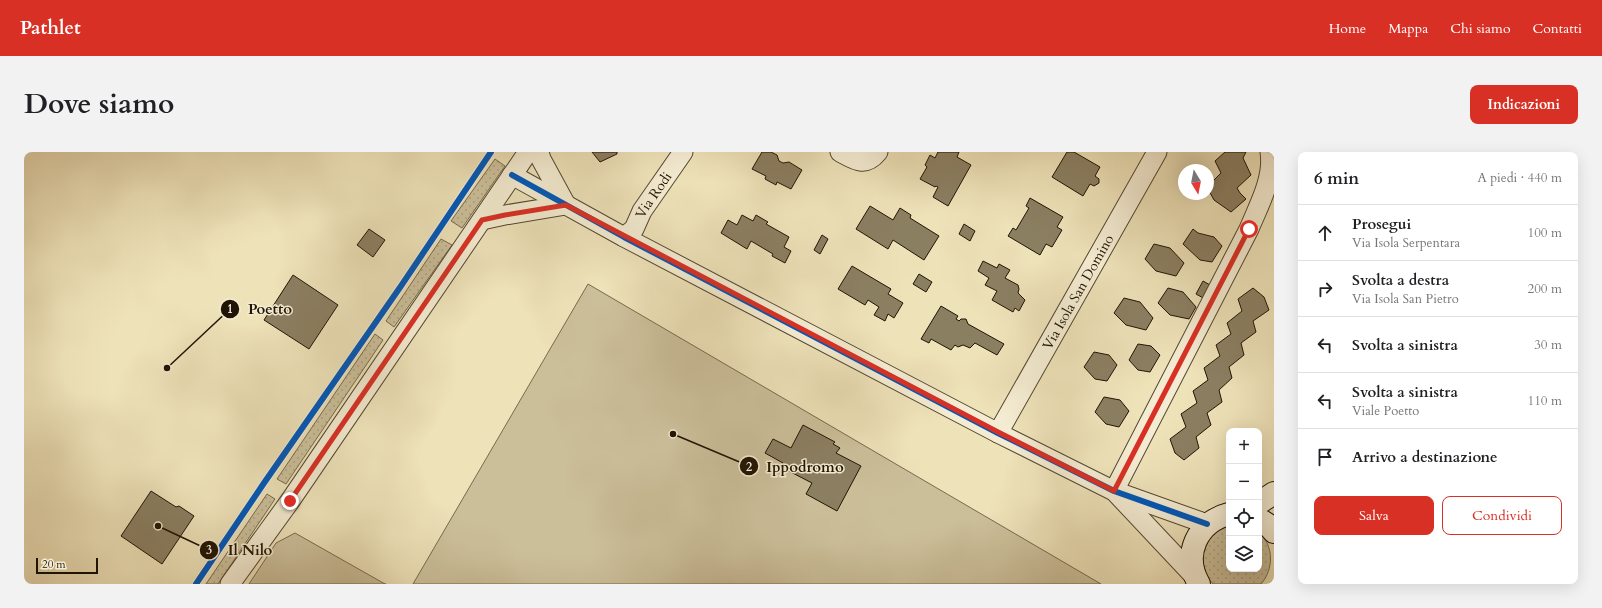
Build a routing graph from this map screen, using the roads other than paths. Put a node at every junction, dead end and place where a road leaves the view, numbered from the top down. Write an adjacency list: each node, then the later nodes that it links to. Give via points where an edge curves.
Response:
1 (528, 152): 8 (street)
2 (539, 152): 9 (street)
3 (683, 152): 11 (street, Via Rodi, via 642,211 634,229)
4 (840, 152): 5 (street, via 861,162 869,160)
5 (878, 152)
6 (1158, 152): 12 (street, Via Isola San Domino)
7 (1270, 152): 13 (street, via 1272,163 1265,191 1249,229)
8 (512, 175): 9 (street); 10 (street)
9 (566, 205): 10 (street); 11 (street)
10 (482, 220): 21 (street, via 290,501)
11 (624, 237): 12 (street)
12 (998, 432): 13 (street)
13 (1114, 491): 18 (street); 20 (street)
14 (1274, 493): 15 (main road)
15 (1262, 501)
16 (1226, 515): 18 (main road)
17 (1262, 521): 19 (main road)
18 (1207, 524): 20 (main road, via 1193,549 1192,564)
19 (1274, 532)
20 (1198, 581)
21 (230, 584)

